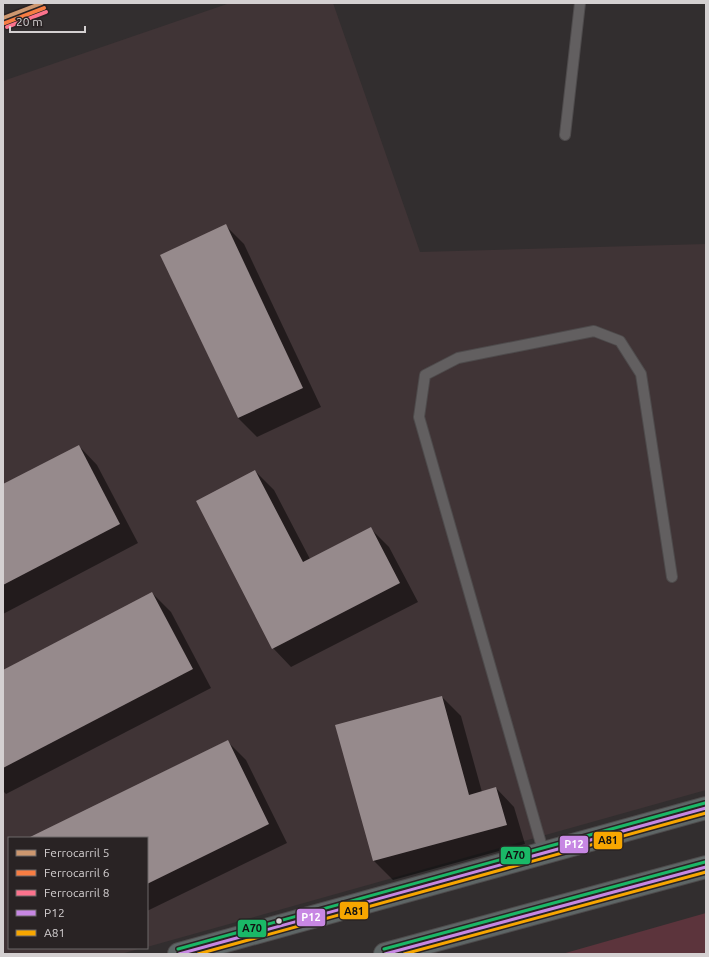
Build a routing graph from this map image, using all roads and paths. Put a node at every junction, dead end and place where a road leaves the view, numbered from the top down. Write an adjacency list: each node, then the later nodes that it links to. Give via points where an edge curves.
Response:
1 (580, 3): 2 (lane)
2 (566, 135)
3 (672, 577): 5 (lane, via 641,374 620,341 594,331 458,358 425,375 419,417)
4 (706, 808): 5 (highway)
5 (544, 854): 7 (highway)
6 (706, 867): 8 (highway)
7 (179, 954)
8 (385, 954)

